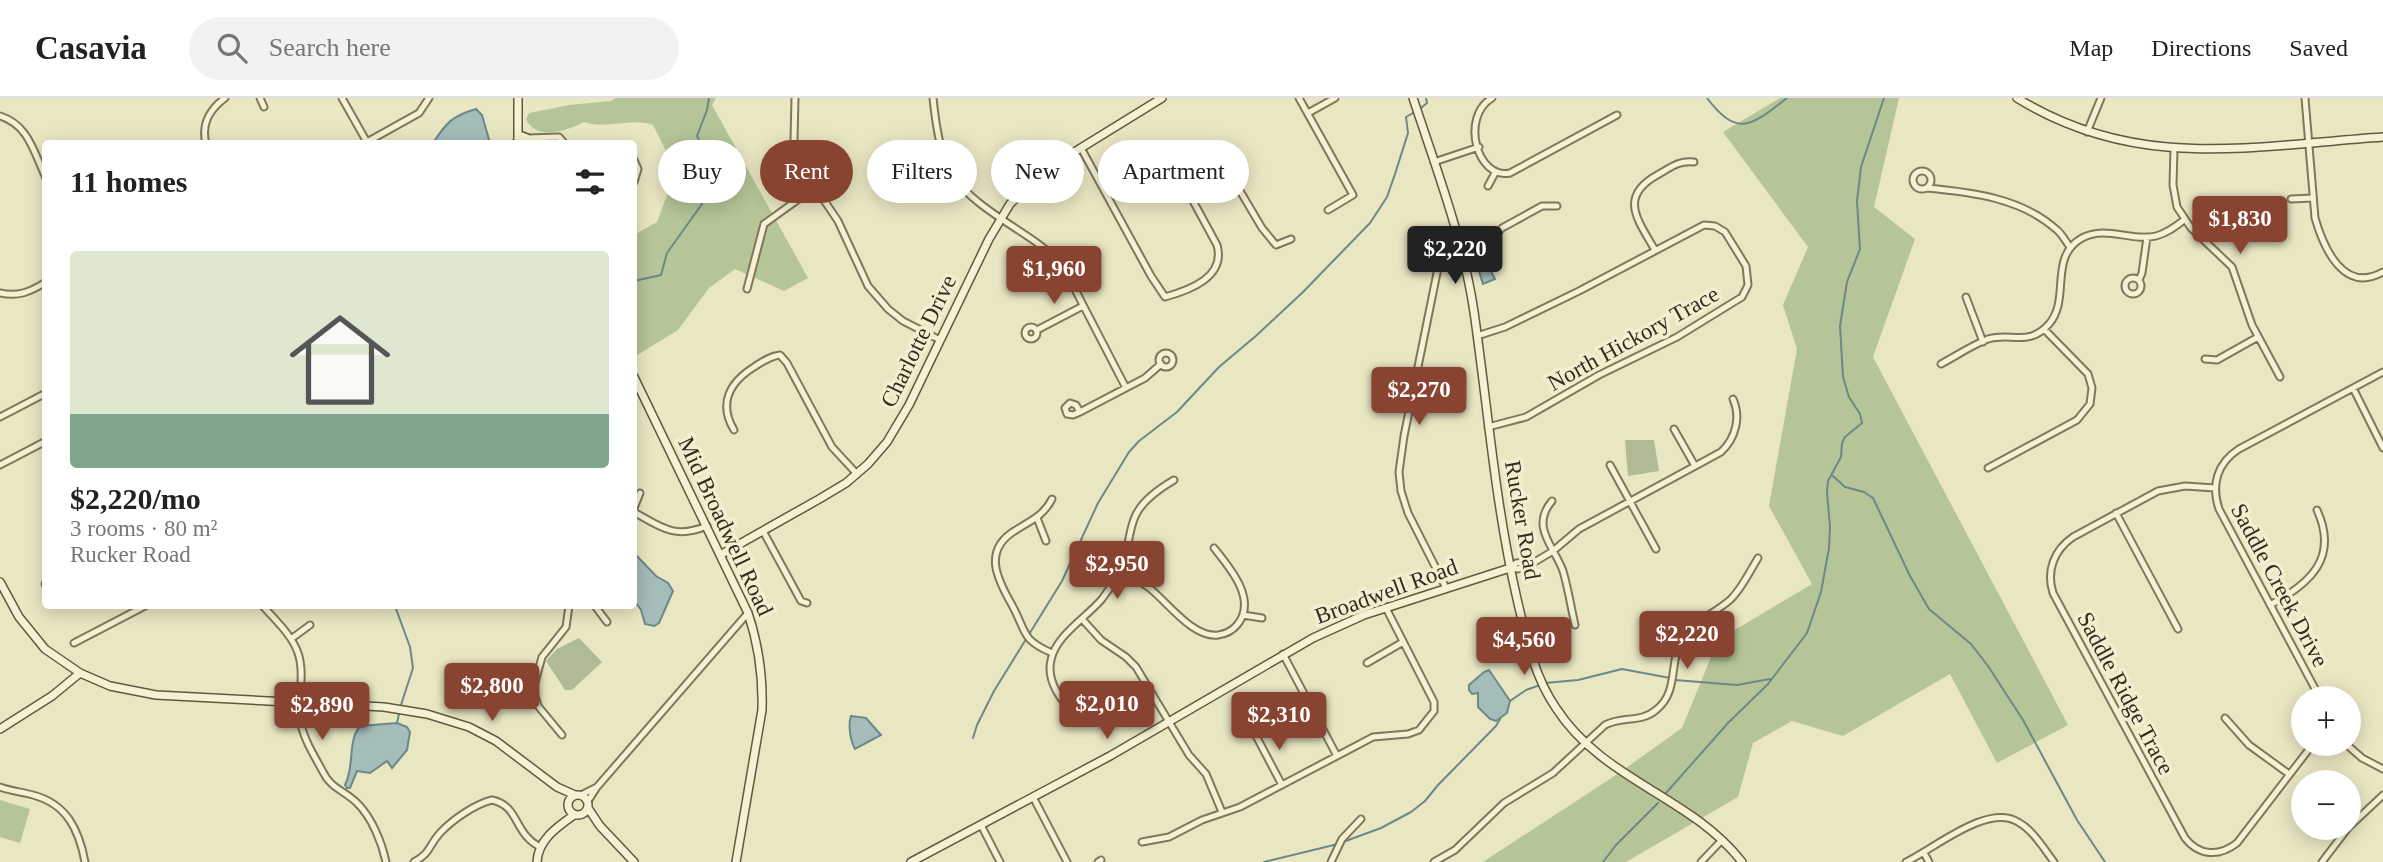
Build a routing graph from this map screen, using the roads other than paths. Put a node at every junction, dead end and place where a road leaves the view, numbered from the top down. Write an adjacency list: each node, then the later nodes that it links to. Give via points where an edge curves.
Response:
1 (225, 98): 22 (street, via 210,112 204,125)
2 (260, 98): 16 (street)
3 (342, 98): 23 (street)
4 (429, 98): 24 (street, via 419,113)
5 (518, 98): 25 (street)
6 (795, 98): 28 (street)
7 (933, 98): 51 (street, via 938,140 947,166 968,195)
8 (1162, 98): 30 (street, Charlotte Drive)
9 (1299, 98): 17 (street)
10 (1335, 98): 17 (street)
11 (1413, 98): 34 (street, Rucker Road)
12 (1492, 98): 31 (street, via 1475,116)
13 (2017, 98): 20 (street)
14 (2101, 98): 20 (street)
15 (2305, 98): 29 (street)
16 (264, 107)
17 (1308, 113): 50 (street, via 1353,195)
18 (1617, 115): 37 (street, via 1510,173)
19 (0, 116): 36 (street, via 25,132)
20 (2087, 132): 32 (street)
21 (2383, 137): 29 (street)
22 (206, 140)
23 (366, 140)
24 (373, 140)
25 (523, 140)
26 (532, 140): 27 (street)
27 (562, 140)
28 (794, 140)
29 (2309, 142): 32 (street); 41 (street)
30 (1084, 146)
31 (1479, 148): 34 (street); 37 (street)
32 (2174, 149): 52 (street, via 2173,194)
33 (1084, 155): 38 (street)
34 (1434, 162): 57 (street, Rucker Road)
35 (1694, 162): 56 (street, via 1677,164 1647,180 1637,193 1635,214)
36 (42, 169)
37 (1495, 173): 39 (street)
38 (1098, 180)
39 (1488, 186)
40 (1927, 188): 55 (street, via 1996,198 2057,230)
41 (2313, 198): 42 (street); 58 (street, via 2319,232 2343,272 2367,279)
42 (2291, 199)
43 (793, 203): 61 (street, via 764,224)
44 (825, 203): 69 (street, via 877,298 903,321)
45 (1011, 203): 51 (street, Charlotte Drive)
46 (1111, 203): 47 (street, via 1165,297 1205,279 1219,264 1217,245)
47 (1194, 203)
48 (1247, 203): 54 (street, via 1276,245)
49 (1557, 206): 57 (street, via 1542,206 1502,228 1484,247)
50 (1328, 210)
51 (1001, 218): 64 (street, via 1055,256); 69 (street, Charlotte Drive)
52 (2184, 220): 53 (street, via 2165,233); 68 (street, via 2232,267)
53 (2147, 237): 55 (street, via 2097,233); 59 (street)
54 (1291, 239)
55 (2070, 247): 65 (street, via 2061,267 2058,308)
56 (1655, 250): 67 (street, North Hickory Trace, via 1572,295); 83 (street, North Hickory Trace, via 1700,226 1720,228 1748,271 1746,291 1736,302 1677,337 1599,374 1526,417)
57 (1462, 253): 67 (street, Rucker Road); 115 (street, via 1439,263 1399,472 1408,513)
58 (2383, 272)
59 (2139, 281)
60 (42, 284): 62 (street, via 19,295)
61 (747, 289)
62 (0, 293)
63 (1966, 297): 70 (street)
64 (1083, 306): 66 (street); 77 (street)
65 (2044, 329): 70 (street, via 2025,338); 91 (street, via 2088,374 2090,404 2077,420)
66 (1037, 330)
67 (1476, 336): 83 (street, Rucker Road)
68 (2258, 337): 71 (street, via 2217,360); 75 (street)
69 (940, 340): 92 (street, Charlotte Drive, via 896,428)
70 (1983, 342): 73 (street)
71 (2205, 359)
72 (1161, 364): 77 (street)
73 (1941, 364)
74 (2383, 372): 78 (street, Saddle Creek Drive)
75 (2280, 377)
76 (637, 383): 104 (street, Mid Broadwell Road)
77 (1126, 387): 81 (street)
78 (2353, 388): 87 (street); 94 (street, Saddle Creek Drive, via 2234,453 2220,468)
79 (42, 395): 82 (street)
80 (1733, 399): 90 (street, via 1737,415 1731,441)
81 (1080, 412)
82 (0, 417)
83 (1488, 426): 112 (street, Rucker Road)
84 (1674, 429): 90 (street)
85 (734, 430): 92 (street, via 727,401 732,386 771,356 780,355 832,447)
86 (42, 443): 88 (street)
87 (2383, 448)
88 (0, 465)
89 (1610, 465): 99 (street)
90 (1695, 466): 99 (street)
91 (1988, 468)
92 (857, 474): 105 (street, Charlotte Drive)
93 (1174, 480): 113 (street, via 1138,510)
94 (2215, 488): 102 (street, Saddle Ridge Trace, via 2167,489); 117 (street, Saddle Creek Drive, via 2219,509)
95 (640, 493): 98 (street)
96 (1052, 499): 103 (street)
97 (1552, 501): 109 (street, via 1542,525)
98 (637, 502)
99 (1630, 502): 108 (street); 109 (street, via 1579,529)
100 (2317, 510): 117 (street, via 2324,538 2318,567 2301,588)
101 (637, 512): 104 (street, via 675,533)
102 (2116, 513): 130 (street); 153 (street, Saddle Ridge Trace, via 2062,545 2052,565 2051,587 2185,838 2205,852 2230,849)
103 (1037, 518): 106 (street); 134 (street, via 1003,541 995,566 1022,630 1035,646)
104 (707, 526): 110 (street, Mid Broadwell Road)
105 (763, 531): 110 (street, Charlotte Drive); 116 (street, via 801,601)
106 (1046, 541)
107 (1214, 548): 124 (street, via 1241,589)
108 (1656, 549)
109 (1553, 551): 112 (street); 129 (street, via 1563,572)
110 (720, 555): 123 (street, Mid Broadwell Road)
111 (1758, 558): 148 (street, via 1735,594 1684,636 1670,692 1659,709 1641,718 1611,722)
112 (1510, 568): 115 (street, Broadwell Road); 148 (street, Rucker Road, via 1537,672 1555,707)
113 (1118, 572): 124 (street, via 1139,580 1205,634 1231,631); 126 (street, via 1106,594)
114 (0, 582): 137 (street, via 30,633)
115 (1446, 588): 118 (street, Broadwell Road)
116 (807, 603)
117 (2270, 605): 138 (street, Saddle Creek Drive)
118 (1386, 608): 132 (street); 135 (street, Broadwell Road, via 1337,626)
119 (139, 609): 133 (street)
120 (266, 609): 131 (street)
121 (569, 609): 139 (street, via 566,627 542,657 533,689)
122 (597, 609): 127 (street)
123 (748, 613): 159 (street); 176 (street, Mid Broadwell Road, via 761,659 762,710)
124 (1243, 615): 125 (street)
125 (1262, 618)
126 (1082, 619): 134 (street); 144 (street, via 1136,667)
127 (607, 622)
128 (310, 625): 131 (street)
129 (1575, 625)
130 (2178, 629)
131 (291, 639): 140 (street, via 300,660)
132 (1404, 642): 136 (street); 149 (street, via 1434,702 1434,711 1419,730 1373,737)
133 (74, 643)
134 (1052, 653): 142 (street, via 1054,685)
135 (1283, 654): 144 (street, Broadwell Road); 149 (street)
136 (1367, 663)
137 (80, 673): 140 (street, via 143,694); 146 (street)
138 (2314, 686)
139 (536, 698): 141 (street); 147 (street)
140 (300, 702): 156 (street, via 402,709 446,719 484,735); 172 (street, via 307,740 325,776 364,811)
141 (514, 705)
142 (1077, 715)
143 (2225, 718): 153 (street, via 2249,745)
144 (1169, 722): 158 (street, Broadwell Road); 161 (street, via 1206,774)
145 (1255, 724): 154 (street, via 1254,732)
146 (0, 729)
147 (562, 735)
148 (1584, 744): 166 (street, Rucker Road); 181 (street, via 1553,773 1504,803 1455,850)
149 (1337, 755): 154 (street)
150 (2303, 756): 153 (street, Saddle Ridge Trace)
151 (2360, 756): 152 (street)
152 (2383, 769)
153 (2289, 774)
154 (1282, 785): 161 (street)
155 (0, 787): 171 (street, via 43,798 59,808 76,828)
156 (557, 787): 159 (street); 160 (street)
157 (2383, 795): 162 (street)
158 (1033, 797): 165 (street, Broadwell Road); 179 (street)
159 (583, 800): 160 (street); 160 (street); 164 (street)
160 (573, 810): 164 (street); 169 (street)
161 (1222, 812): 168 (street, via 1169,837)
162 (2361, 816)
163 (1361, 819): 180 (street, via 1342,839)
164 (600, 825): 175 (street)
165 (981, 825): 177 (street, Broadwell Road); 178 (street)
166 (1722, 840): 182 (street); 183 (street, Rucker Road)
167 (2339, 840): 187 (street)
168 (1142, 842)
169 (540, 847): 173 (street, via 525,837 506,806 492,800 442,831 430,851); 174 (street)
170 (1924, 853): 184 (street); 185 (street); 186 (street, via 1984,819 2000,816 2023,825)
171 (85, 862)
172 (386, 862)
173 (414, 862)
174 (537, 862)
175 (634, 862)
176 (736, 862)
177 (912, 862)
178 (1000, 862)
179 (1067, 862)
180 (1331, 862)
181 (1434, 862)
182 (1701, 862)
183 (1742, 862)
184 (1906, 862)
185 (1929, 862)
186 (2054, 862)
187 (2322, 862)

